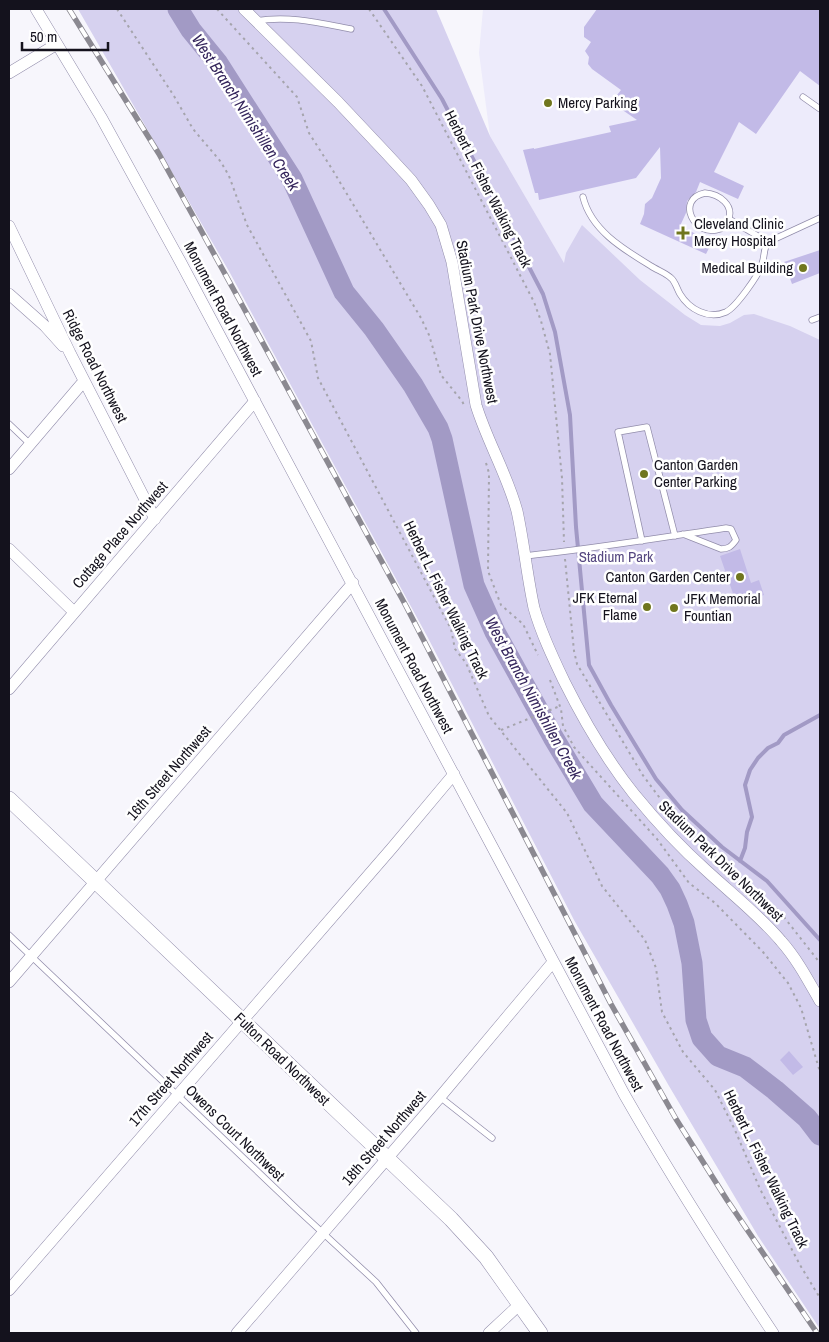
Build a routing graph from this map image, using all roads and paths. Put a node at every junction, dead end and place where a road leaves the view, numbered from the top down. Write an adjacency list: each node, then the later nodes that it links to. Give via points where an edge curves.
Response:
1 (36, 9): 10 (street, Monument Road Northwest)
2 (117, 9): 39 (path, Herbert L. Fisher Walking Track, via 193,129 229,176 246,225 311,341 321,386 451,629 455,649 466,663 489,716)
3 (142, 9): 4 (path)
4 (147, 9): 5 (path)
5 (151, 9)
6 (244, 9): 8 (street, Stadium Park Drive Northwest)
7 (369, 9): 33 (path, Herbert L. Fisher Walking Track, via 422,86 541,321 550,354)
8 (256, 20): 9 (lane, via 311,21); 34 (street, Stadium Park Drive Northwest, via 411,180 440,225 452,262 476,405 510,488)
9 (351, 29)
10 (57, 44): 11 (street); 24 (street, Monument Road Northwest, via 122,155)
11 (9, 73)
12 (803, 97): 13 (lane)
13 (820, 109)
14 (583, 197): 18 (lane, via 588,212 604,232 672,278 684,300 705,314 725,312 739,301 761,268)
15 (820, 218): 18 (lane)
16 (729, 219): 16 (lane, via 726,226 719,229 702,227 695,223 690,208 702,194 716,196 727,205); 18 (lane)
17 (9, 226): 22 (street, Ridge Road Northwest)
18 (768, 242)
19 (9, 294): 22 (street)
20 (820, 317): 21 (lane)
21 (812, 320)
22 (70, 353): 23 (street, Ridge Road Northwest)
23 (84, 380): 26 (street); 28 (street, Ridge Road Northwest)
24 (255, 401): 28 (street, Cottage Place Northwest); 35 (street, Monument Road Northwest)
25 (9, 424): 26 (lane)
26 (30, 444): 27 (street)
27 (9, 469)
28 (155, 519): 36 (street, Cottage Place Northwest)
29 (683, 534): 29 (lane, via 726,528 731,530 736,540 732,546 721,549); 30 (lane)
30 (675, 536): 31 (lane); 31 (lane, via 647,427 618,432)
31 (642, 541): 33 (lane)
32 (9, 549): 36 (street)
33 (567, 552): 34 (lane); 46 (path, Herbert L. Fisher Walking Track, via 577,664 642,774 662,801 705,845 780,912)
34 (524, 556): 48 (street, Stadium Park Drive Northwest, via 540,628 580,712 605,754 639,800 676,840 781,941)
35 (353, 583): 40 (street, Monument Road Northwest); 42 (street, 16th Street Northwest)
36 (74, 612): 37 (street, Cottage Place Northwest)
37 (9, 689)
38 (560, 706): 39 (path)
39 (501, 730): 56 (path, Herbert L. Fisher Walking Track, via 566,812 602,886 644,940 656,968 662,1012 683,1052 715,1090 736,1130 760,1189)
40 (454, 774): 45 (street, Monument Road Northwest); 49 (street, 17th Street Northwest)
41 (9, 799): 42 (main road, Fulton Road Northwest)
42 (96, 881): 44 (street, 16th Street Northwest); 49 (main road, Fulton Road Northwest)
43 (9, 935): 44 (lane, Owens Court Northwest)
44 (31, 957): 47 (street, 16th Street Northwest); 50 (lane, Owens Court Northwest)
45 (553, 962): 51 (street, 18th Street Northwest); 62 (street, Monument Road Northwest, via 655,1148)
46 (820, 963)
47 (9, 982)
48 (820, 1001)
49 (242, 1021): 50 (street, 17th Street Northwest); 53 (main road, Fulton Road Northwest)
50 (177, 1094): 54 (lane, Owens Court Northwest); 55 (street, 17th Street Northwest)
51 (440, 1097): 52 (lane); 53 (street, 18th Street Northwest)
52 (492, 1138)
53 (386, 1158): 54 (street, 18th Street Northwest); 57 (main road, Fulton Road Northwest, via 469,1238)
54 (323, 1234): 58 (street, 18th Street Northwest); 59 (lane, Owens Court Northwest, via 376,1282)
55 (9, 1290)
56 (820, 1298)
57 (520, 1304): 60 (street); 61 (main road, Fulton Road Northwest)
58 (237, 1333)
59 (416, 1333)
60 (488, 1333)
61 (540, 1333)
62 (773, 1333)

